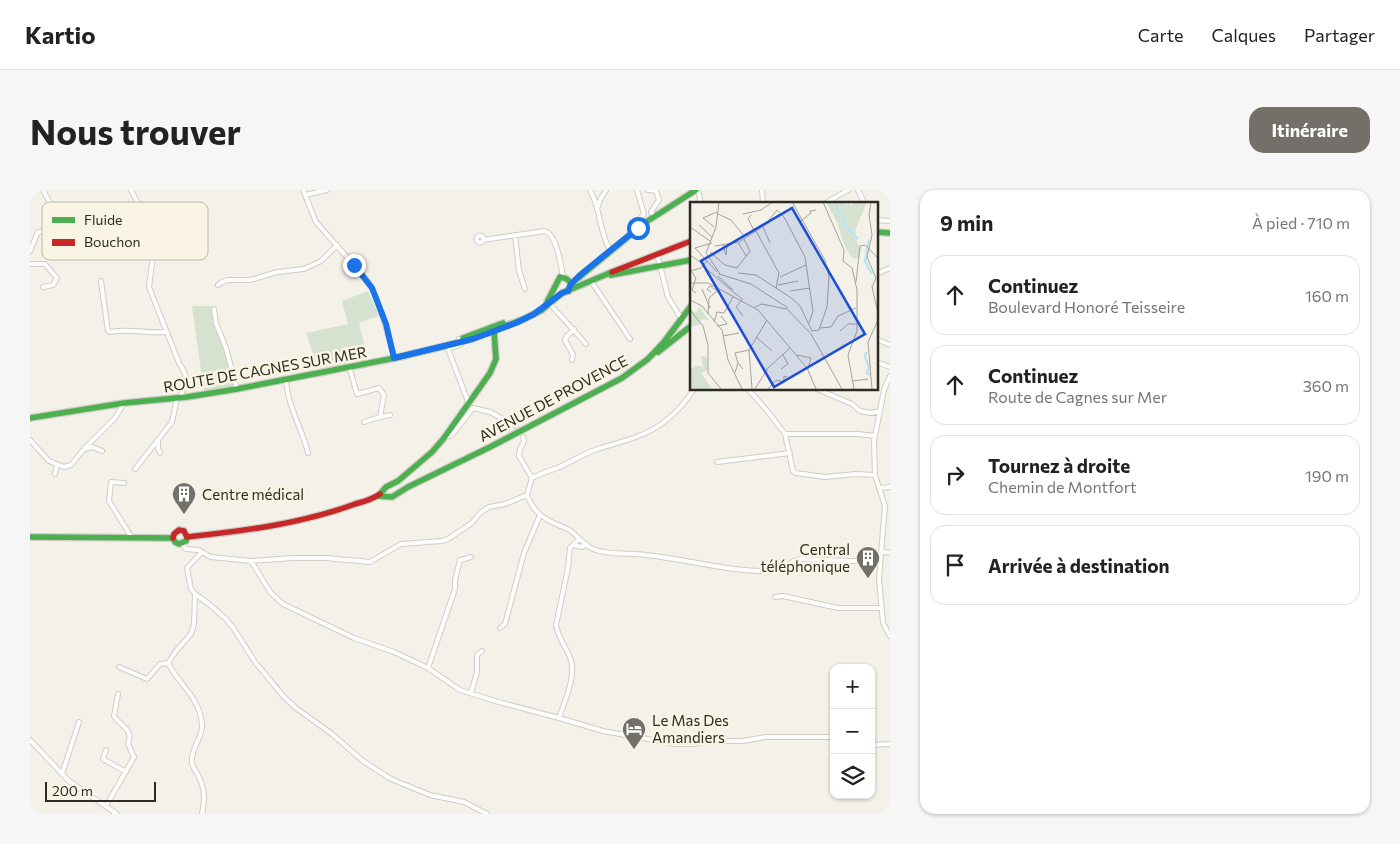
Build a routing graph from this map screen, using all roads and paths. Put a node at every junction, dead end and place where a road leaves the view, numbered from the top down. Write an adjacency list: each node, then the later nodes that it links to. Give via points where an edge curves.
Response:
1 (43, 190): 13 (street)
2 (131, 190): 14 (street)
3 (327, 190): 12 (street)
4 (590, 190): 17 (street)
5 (606, 190): 17 (street)
6 (637, 190): 19 (street, via 644,214 636,223)
7 (648, 190): 18 (street, via 656,191 659,200 652,208)
8 (695, 190): 15 (street); 18 (main road)
9 (848, 190): 16 (street)
10 (865, 190): 11 (street)
11 (859, 191)
12 (304, 192): 24 (street, via 316,222)
13 (50, 202)
14 (137, 202)
15 (699, 202)
16 (827, 202)
17 (598, 208): 25 (street)
18 (653, 215): 19 (main road)
19 (638, 228): 25 (main road)
20 (42, 231): 26 (street, via 38,232)
21 (515, 235): 22 (street); 37 (street, via 550,233); 43 (street)
22 (483, 240)
23 (690, 241): 27 (main road)
24 (338, 245): 39 (street, via 321,261 304,269 250,280 228,280); 62 (street, via 372,288 386,324)
25 (610, 250): 32 (main road)
26 (30, 251)
27 (656, 254): 31 (street); 34 (main road)
28 (152, 260): 55 (street, via 149,288)
29 (690, 260): 31 (main road)
30 (30, 264): 41 (street, via 45,264 57,278 54,285)
31 (660, 266): 34 (main road); 49 (street, via 668,296)
32 (590, 267): 36 (main road, via 589,277); 37 (main road)
33 (890, 268): 35 (street)
34 (621, 271): 36 (main road)
35 (878, 273)
36 (594, 279): 40 (main road); 57 (street)
37 (568, 280): 40 (main road); 42 (main road, ROUTE DE CAGNES SUR MER, via 558,279); 44 (main road)
38 (101, 281): 55 (street, via 108,331)
39 (218, 285)
40 (579, 286): 44 (main road)
41 (43, 287)
42 (555, 288): 44 (main road); 48 (main road, ROUTE DE CAGNES SUR MER, via 550,299)
43 (525, 289)
44 (565, 292): 45 (main road, ROUTE DE CAGNES SUR MER)
45 (550, 304): 53 (street); 54 (main road, ROUTE DE CAGNES SUR MER, via 524,319)
46 (690, 307): 63 (main road, AVENUE DE PROVENCE)
47 (214, 309): 70 (street)
48 (533, 312): 54 (main road); 56 (main road, ROUTE DE CAGNES SUR MER)
49 (679, 315)
50 (685, 321): 51 (street)
51 (690, 325)
52 (690, 327): 63 (main road)
53 (574, 328): 60 (street); 64 (street, via 565,340 573,355)
54 (491, 331): 56 (main road); 59 (main road, ROUTE DE CAGNES SUR MER); 76 (main road, via 496,344 494,366)
55 (167, 332): 74 (street, via 179,364 187,374)
56 (470, 335): 59 (main road, ROUTE DE CAGNES SUR MER)
57 (630, 339)
58 (878, 340): 61 (street)
59 (460, 341): 62 (main road, ROUTE DE CAGNES SUR MER); 76 (street, via 460,345 448,349)
60 (586, 344)
61 (890, 345)
62 (394, 358): 66 (main road, ROUTE DE CAGNES SUR MER)
63 (648, 359): 101 (main road, AVENUE DE PROVENCE, via 622,378 457,464 408,487)
64 (572, 360)
65 (878, 363): 67 (street)
66 (349, 366): 69 (main road, ROUTE DE CAGNES SUR MER); 79 (street, via 357,394 379,388 382,391 385,400)
67 (890, 367)
68 (890, 376): 77 (street)
69 (286, 379): 70 (main road, ROUTE DE CAGNES SUR MER); 92 (street, via 286,388)
70 (238, 389): 74 (main road, ROUTE DE CAGNES SUR MER)
71 (693, 390): 99 (street, via 684,405 655,428 594,450)
72 (749, 390): 83 (street)
73 (819, 390): 77 (street, via 852,404 860,411)
74 (179, 398): 75 (main road, ROUTE DE CAGNES SUR MER); 88 (street, via 174,417)
75 (124, 403): 80 (main road, ROUTE DE CAGNES SUR MER); 89 (street)
76 (469, 404): 86 (main road)
77 (880, 411): 84 (street)
78 (390, 415): 79 (street)
79 (380, 417): 81 (street)
80 (30, 418)
81 (364, 422)
82 (516, 426): 86 (street, via 490,412 474,408 452,435)
83 (785, 434): 84 (street); 93 (street)
84 (875, 436): 98 (street)
85 (523, 437): 99 (street, via 519,456)
86 (444, 438): 101 (main road)
87 (30, 440): 95 (street)
88 (158, 442): 91 (street); 96 (street)
89 (84, 449): 90 (street, via 93,447); 95 (street, via 71,465)
90 (102, 451)
91 (160, 453)
92 (308, 453)
93 (790, 453): 94 (street); 98 (street, via 796,473 825,477)
94 (717, 462)
95 (57, 464): 97 (street)
96 (135, 469)
97 (55, 474)
98 (875, 476): 103 (street)
99 (532, 478): 105 (street)
100 (124, 483): 109 (street, via 112,482 110,501)
101 (396, 487): 104 (main road, via 389,485); 104 (main road, AVENUE DE PROVENCE, via 392,497)
102 (890, 487): 103 (street)
103 (880, 488): 116 (street, via 885,506)
104 (382, 495): 108 (main road, via 293,522)
105 (527, 495): 106 (street); 119 (street, via 484,510 472,523 448,539 401,544 370,562 326,558)
106 (540, 515): 111 (street, via 572,531); 124 (street, via 524,553 505,624)
107 (30, 537): 109 (main road)
108 (187, 537): 110 (main road, via 184,531 179,530); 112 (main road)
109 (132, 538): 110 (main road)
110 (173, 538): 112 (main road)
111 (578, 539): 113 (street); 114 (street)
112 (182, 544): 115 (street, via 186,549)
113 (585, 544): 114 (street, via 582,547); 120 (street, via 597,551 762,571 781,570 792,560 801,558)
114 (573, 545): 132 (street, via 556,625 571,664 571,680)
115 (202, 552): 119 (street, via 211,557); 121 (street, via 187,568)
116 (881, 552): 117 (street); 120 (street)
117 (890, 552)
118 (472, 557): 129 (street, via 460,560 455,589)
119 (250, 561): 129 (street, via 270,593 283,604)
120 (879, 562): 123 (street)
121 (195, 594): 127 (street, via 192,634); 144 (street, via 230,624 284,697 363,761 391,780 430,795 464,802)
122 (775, 597): 123 (street, via 838,608)
123 (881, 608): 125 (street, via 883,623)
124 (500, 628)
125 (890, 636)
126 (482, 651): 130 (street, via 477,655 477,672)
127 (168, 663): 128 (street, via 160,664 147,679); 143 (street, via 191,694 202,726 192,761 204,789)
128 (119, 666)
129 (428, 668): 130 (street, via 460,690)
130 (471, 693): 132 (street)
131 (118, 694): 139 (street, via 114,716 130,735 128,744 134,757)
132 (560, 718): 134 (street, via 603,731 676,744 722,740 743,742 765,737)
133 (79, 722): 140 (street)
134 (830, 737)
135 (30, 740): 140 (street)
136 (890, 744): 137 (street)
137 (875, 745)
138 (106, 750): 139 (street, via 104,758)
139 (126, 772): 141 (street)
140 (62, 774): 141 (street)
141 (106, 806): 142 (street)
142 (117, 814)
143 (202, 814)
144 (487, 814)

